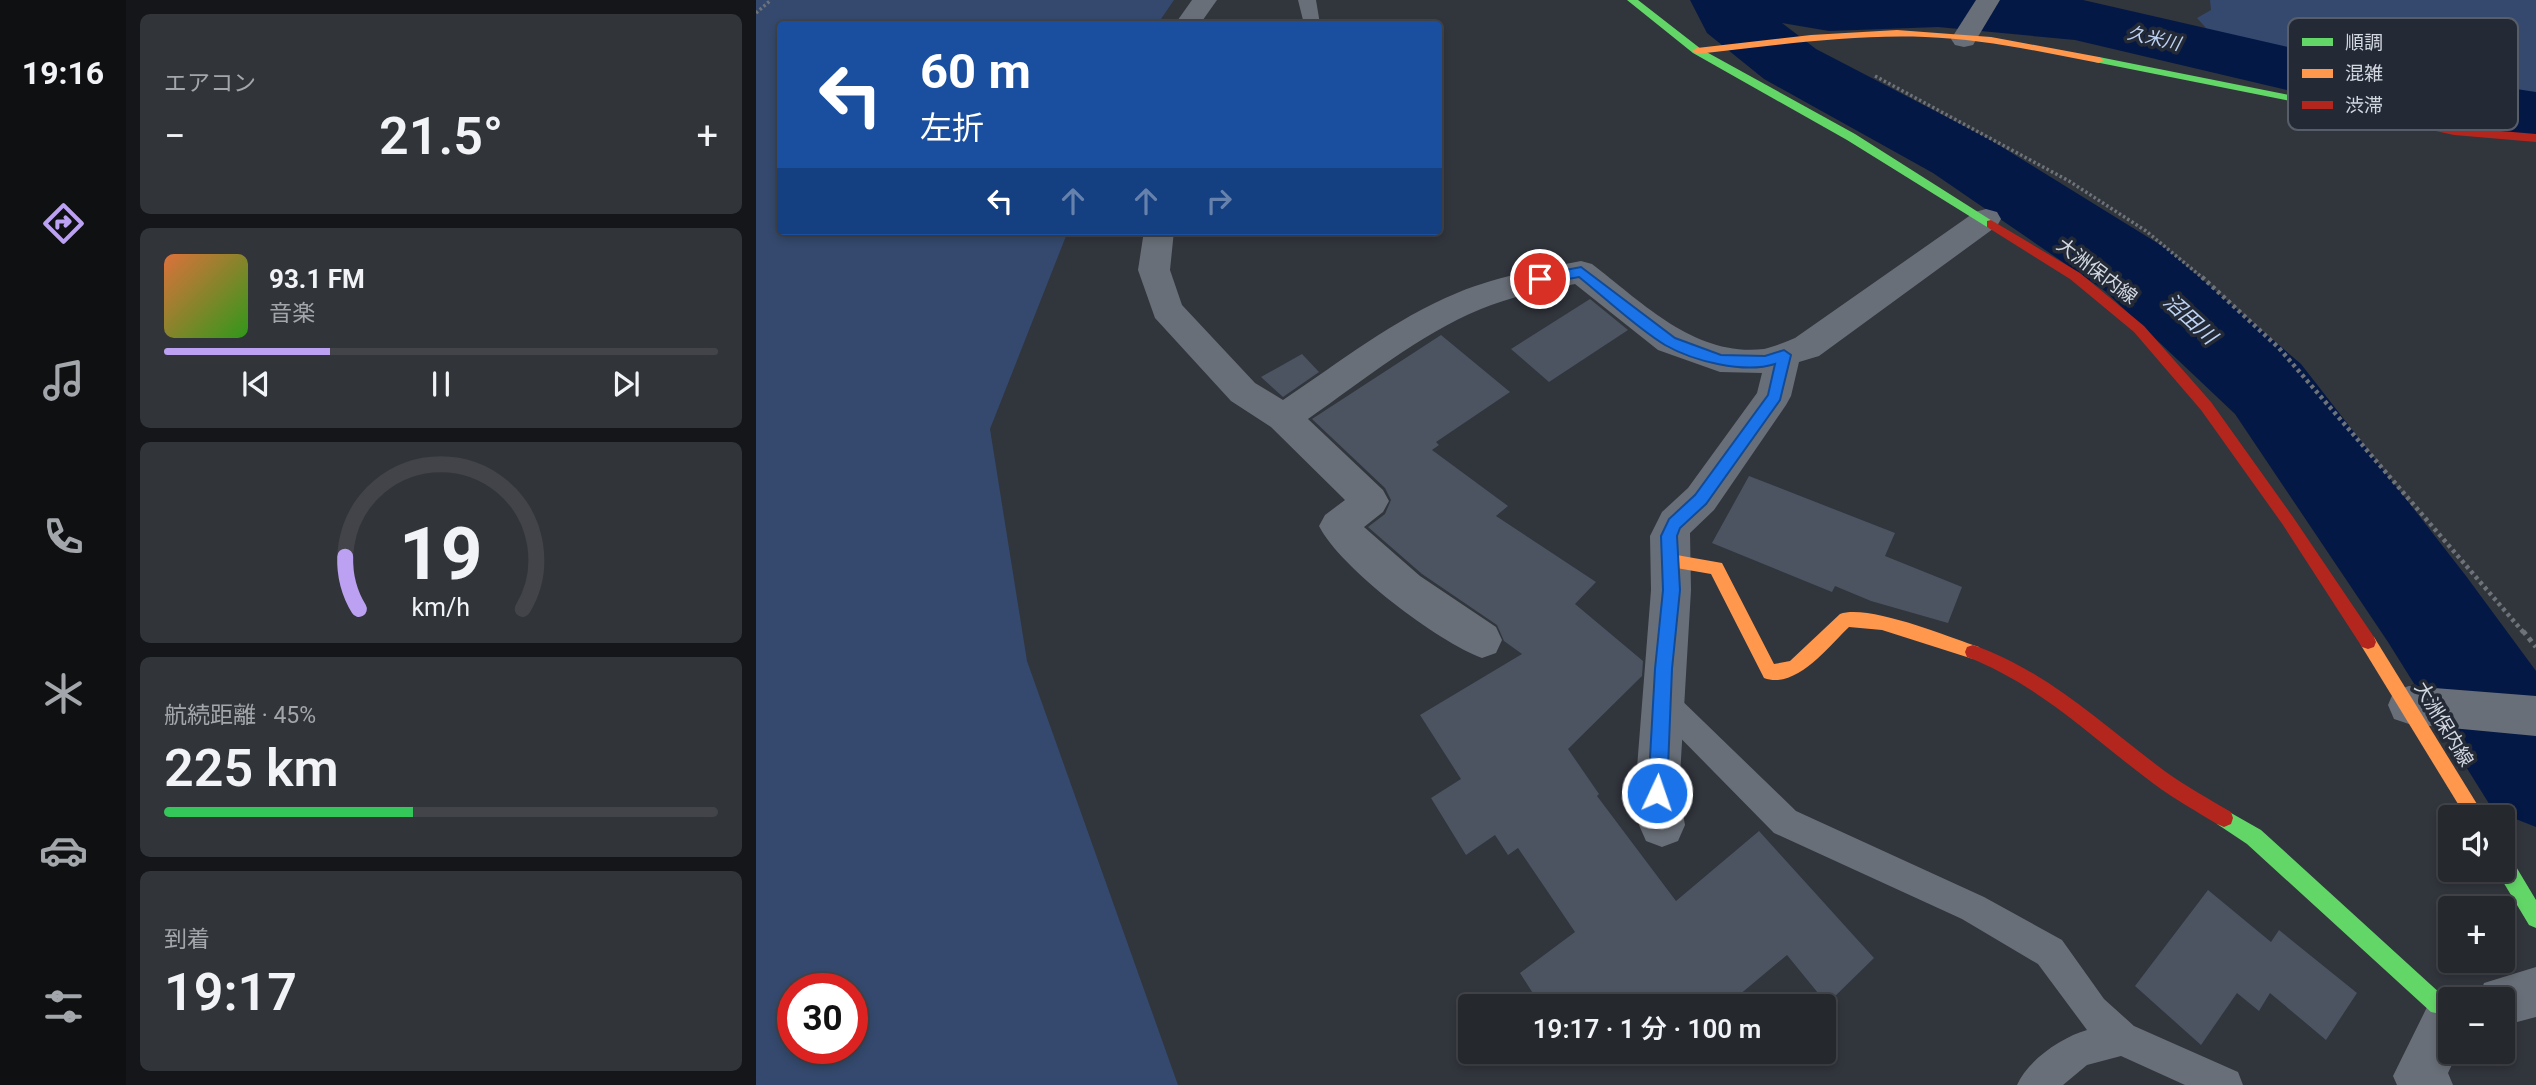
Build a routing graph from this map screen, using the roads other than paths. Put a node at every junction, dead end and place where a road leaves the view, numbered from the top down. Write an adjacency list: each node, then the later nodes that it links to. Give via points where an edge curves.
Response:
1 (1205, 0): 5 (street)
2 (1307, 0): 6 (lane)
3 (1632, 0): 8 (street, 大洲保内線)
4 (1988, 0): 7 (street)
5 (1189, 21)
6 (1311, 21)
7 (1964, 38): 8 (street, via 1925,34 1806,39); 9 (street, via 2033,47)
8 (1697, 51): 12 (street, 大洲保内線, via 1852,137)
9 (2288, 98)
10 (2449, 130): 11 (street)
11 (2536, 138)
12 (1986, 219): 14 (street, via 1807,347); 19 (street, 大洲保内線, via 2075,276 2138,329 2206,406)
13 (1158, 235): 15 (street, via 1153,270 1167,310 1243,392)
14 (1784, 355): 15 (street, via 1766,361 1720,360 1670,341 1581,272 1540,279 1467,302 1417,328); 16 (street, via 1774,396 1701,499 1675,523 1669,536)
15 (1284, 417): 17 (street, via 1370,501 1338,526 1344,533 1418,600)
16 (1671, 561): 18 (street); 27 (street, via 1716,568 1770,673 1795,668 1846,619 1882,623 1995,659 2089,718 2153,773 2254,837)
17 (1482, 640)
18 (1662, 700): 22 (street, via 1657,793); 28 (lane, via 1785,822 1973,908 2050,952 2092,1011)
19 (2428, 708): 20 (street); 21 (street, 大洲保内線)
20 (2536, 716)
21 (2471, 805)
22 (1662, 825)
23 (2514, 882): 24 (street)
24 (2536, 918)
25 (2536, 992): 26 (street)
26 (2515, 998)
27 (2438, 1005)
28 (2122, 1038): 30 (lane, via 2078,1051); 31 (lane)
29 (2438, 1039): 32 (street, via 2419,1076)
30 (2035, 1085)
31 (2225, 1085)
32 (2427, 1085)

